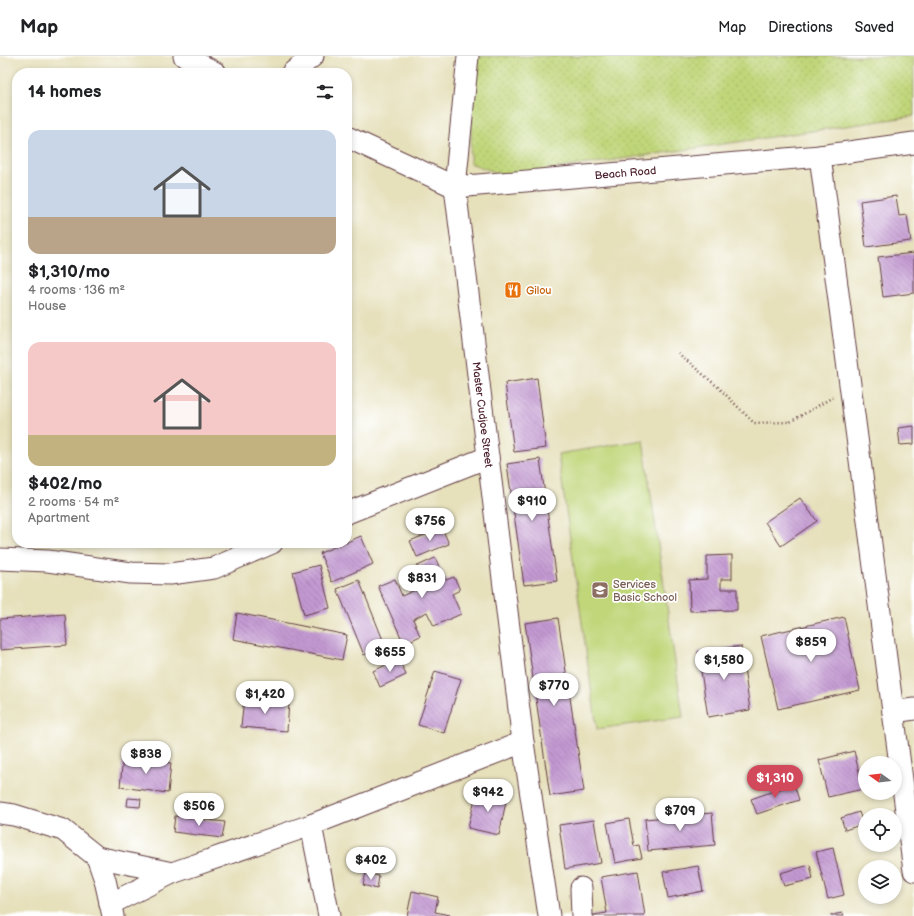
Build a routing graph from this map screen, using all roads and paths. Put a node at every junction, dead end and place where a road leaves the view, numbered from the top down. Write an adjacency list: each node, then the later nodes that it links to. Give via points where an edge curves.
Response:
1 (184, 56): 4 (street)
2 (313, 56): 5 (street)
3 (468, 56): 9 (street, Master Cudjoe Street)
4 (207, 68)
5 (298, 68)
6 (352, 139): 9 (street, Beach Road)
7 (914, 143): 8 (street, Beach Road)
8 (820, 156): 9 (street, Beach Road); 11 (street)
9 (455, 187): 12 (street, Master Cudjoe Street)
10 (678, 353): 11 (path, via 719,388 754,423 790,422)
11 (850, 386): 17 (street)
12 (488, 457): 13 (street); 18 (street, Master Cudjoe Street)
13 (352, 511)
14 (260, 548): 15 (street, via 214,568 170,574 131,573 48,561)
15 (0, 559)
16 (914, 708): 17 (street)
17 (893, 712): 22 (street)
18 (523, 742): 20 (street); 27 (street, Master Cudjoe Street)
19 (0, 814): 21 (street, via 14,815 63,830)
20 (311, 826): 23 (street); 26 (street)
21 (97, 857): 23 (street); 25 (street)
22 (914, 871)
23 (172, 873): 25 (street)
24 (581, 888): 28 (street)
25 (112, 910)
26 (329, 916)
27 (549, 916)
28 (582, 916)

